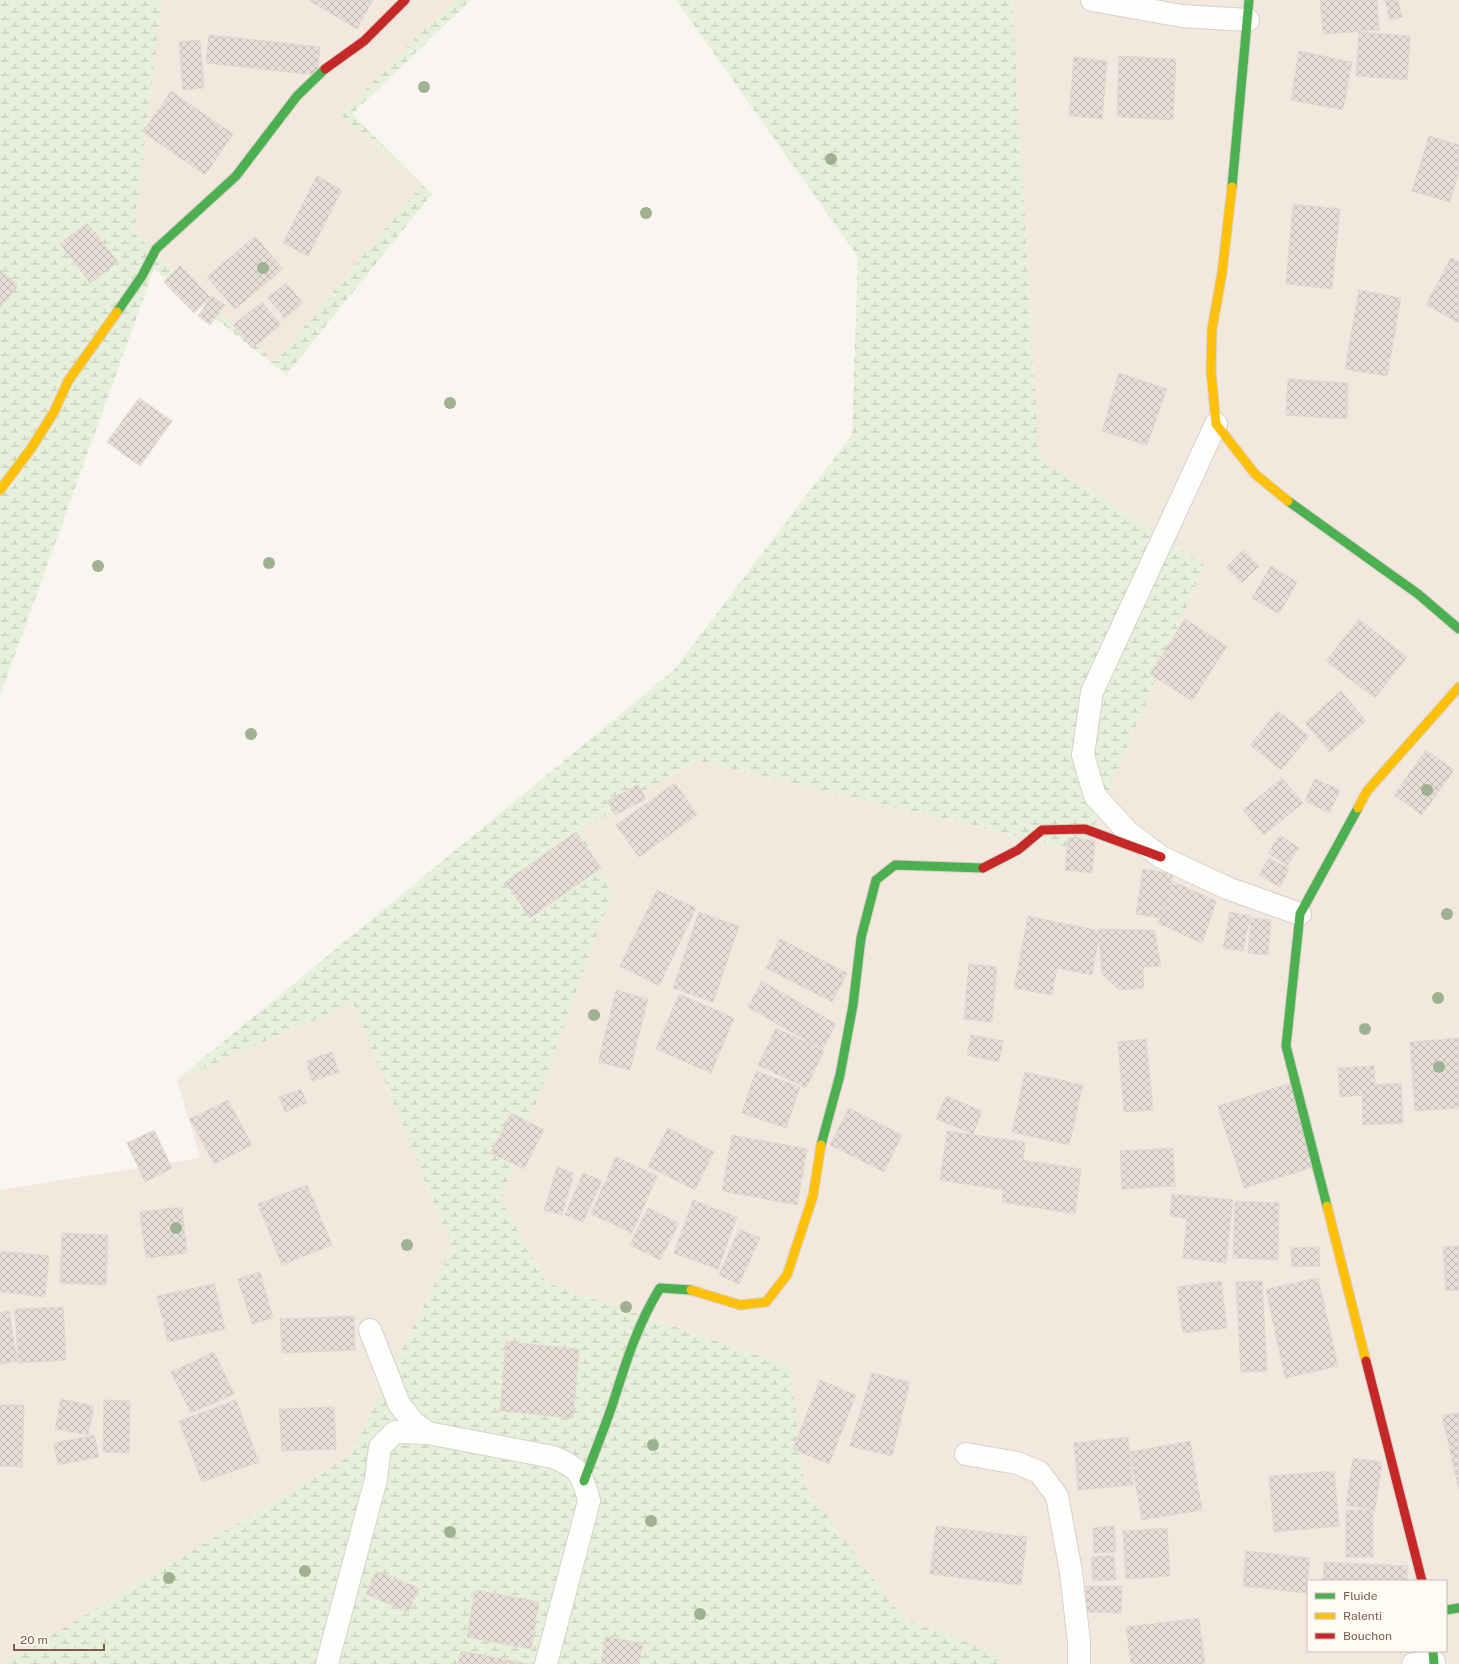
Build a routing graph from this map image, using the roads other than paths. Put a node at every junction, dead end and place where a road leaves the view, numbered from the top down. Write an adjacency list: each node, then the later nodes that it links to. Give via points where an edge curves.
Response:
1 (405, 0): 5 (street, via 364,40 327,67 297,96 236,176 156,248 142,276 68,381 54,412 30,450)
2 (1092, 0): 3 (street, via 1182,16)
3 (1249, 10): 4 (street, via 1232,191 1212,329 1211,371)
4 (1216, 424): 6 (street, via 1255,474 1278,494 1418,594); 8 (street, via 1092,692 1083,755 1096,796 1127,831)
5 (0, 490)
6 (1459, 629)
7 (1459, 687): 9 (street, via 1367,791)
8 (1161, 856): 9 (street, via 1227,888); 13 (street, via 1085,829 1042,830 1018,850 983,868 896,865 876,880 861,938 853,1005 840,1075 822,1136 813,1196 787,1275 766,1302 740,1305 693,1290 660,1288 646,1309 630,1346 606,1423)
9 (1300, 914): 14 (street, via 1286,1046)
10 (370, 1330): 11 (street, via 399,1404 414,1423)
11 (428, 1433): 13 (street, via 553,1457 570,1463); 17 (street, via 395,1432 380,1447 376,1479)
12 (966, 1454): 19 (street, via 1017,1463 1039,1472 1056,1496 1071,1572)
13 (584, 1481): 18 (street, via 589,1501)
14 (1422, 1580)
15 (1459, 1608): 16 (street)
16 (1447, 1610)
17 (327, 1664)
18 (546, 1664)
19 (1079, 1664)

